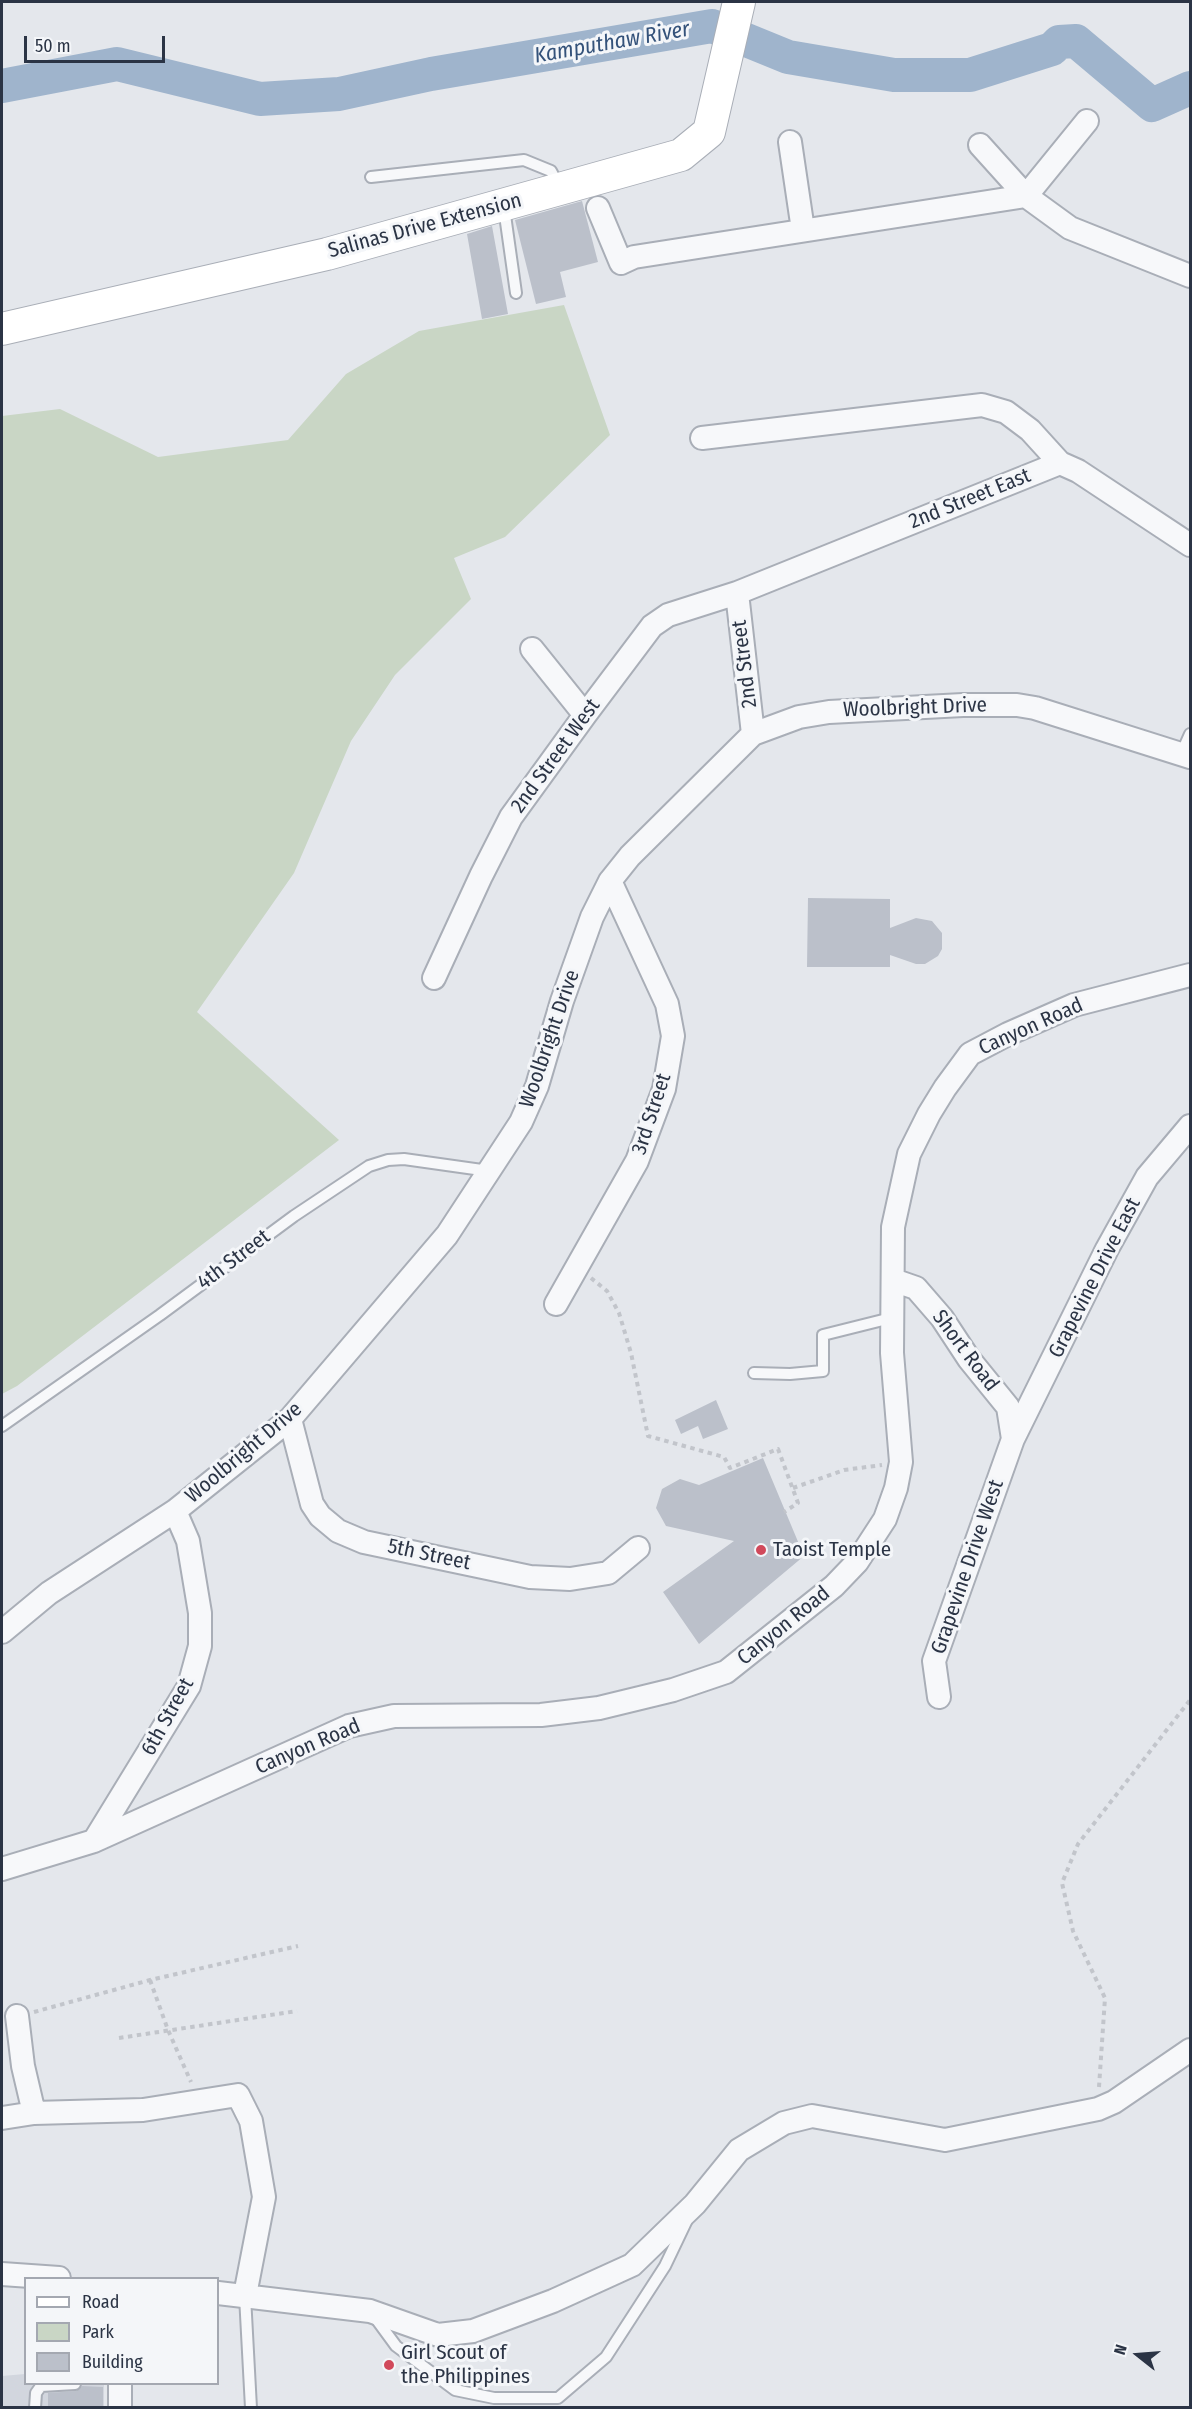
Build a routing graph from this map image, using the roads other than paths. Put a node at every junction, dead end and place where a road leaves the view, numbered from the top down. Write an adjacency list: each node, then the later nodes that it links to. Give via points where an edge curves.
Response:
1 (740, 2): 6 (street, Salinas Drive Extension, via 709,132 681,155)
2 (1087, 122): 7 (street)
3 (790, 142): 10 (street)
4 (980, 145): 7 (street)
5 (371, 177): 6 (lane, via 524,160 551,171)
6 (561, 189): 8 (street, Salinas Drive Extension)
7 (1026, 196): 10 (street); 11 (street, via 1070,228)
8 (504, 205): 12 (lane); 13 (street, Salinas Drive Extension, via 327,254)
9 (598, 208): 10 (street, via 621,263 634,257)
10 (803, 230)
11 (1191, 276)
12 (516, 293)
13 (2, 329)
14 (702, 438): 15 (street, via 982,405 1006,412)
15 (1060, 463): 16 (street); 17 (street, 2nd Street East)
16 (1191, 545)
17 (736, 593): 19 (street, 2nd Street West, via 668,615 652,626); 20 (street, 2nd Street)
18 (532, 649): 19 (street)
19 (585, 715): 24 (street, 2nd Street West, via 512,817)
20 (753, 734): 21 (street, Woolbright Drive, via 799,717 829,712 1017,705); 22 (street, Woolbright Drive)
21 (1187, 748)
22 (610, 880): 26 (street, Woolbright Drive, via 592,917 562,1001 537,1086 521,1122); 28 (street, 3rd Street, via 667,1004 673,1036 664,1089 637,1161)
23 (1191, 975): 27 (street, Canyon Road, via 1074,1005 970,1054 929,1114 909,1154 893,1227)
24 (434, 978)
25 (1191, 1126): 33 (street, Grapevine Drive East, via 1147,1177)
26 (489, 1171): 31 (street, Woolbright Drive, via 447,1235); 32 (lane, 4th Street, via 404,1159 369,1166)
27 (893, 1280): 29 (street, Canyon Road); 33 (street, Short Road, via 916,1288 942,1318 1008,1407)
28 (556, 1304)
29 (891, 1318): 30 (lane, via 823,1335 823,1371); 38 (street, Canyon Road, via 901,1462 885,1519 857,1562 834,1586 726,1672 599,1708 541,1715 394,1716 349,1726)
30 (754, 1373)
31 (290, 1419): 34 (street, Woolbright Drive); 35 (street, 5th Street, via 312,1504 338,1531 364,1542 530,1577 570,1579 608,1573)
32 (2, 1426)
33 (1013, 1439): 37 (street, Grapevine Drive West, via 934,1661)
34 (175, 1511): 36 (street, Woolbright Drive, via 49,1593); 38 (street, 6th Street, via 188,1541 200,1613 200,1647 189,1686)
35 (638, 1548)
36 (2, 1632)
37 (939, 1697)
38 (94, 1841): 39 (street, Canyon Road)
39 (2, 1869)
40 (17, 2016): 42 (street)
41 (1191, 2050): 44 (street, via 1098,2109 945,2140 812,2116 784,2123 739,2150)
42 (34, 2113): 43 (street); 48 (street, via 143,2110 238,2094 251,2121 264,2197)
43 (2, 2118)
44 (695, 2204): 49 (street, via 632,2265 473,2331 438,2335); 49 (lane, via 665,2266 606,2357 558,2398 494,2398 455,2390 396,2346)
45 (2, 2274): 46 (street)
46 (45, 2277)
47 (219, 2293): 48 (street)
48 (245, 2295): 49 (street); 54 (lane)
49 (370, 2311)
50 (58, 2385): 52 (lane, via 41,2386)
51 (120, 2385): 53 (street)
52 (35, 2408)
53 (120, 2408)
54 (251, 2408)

